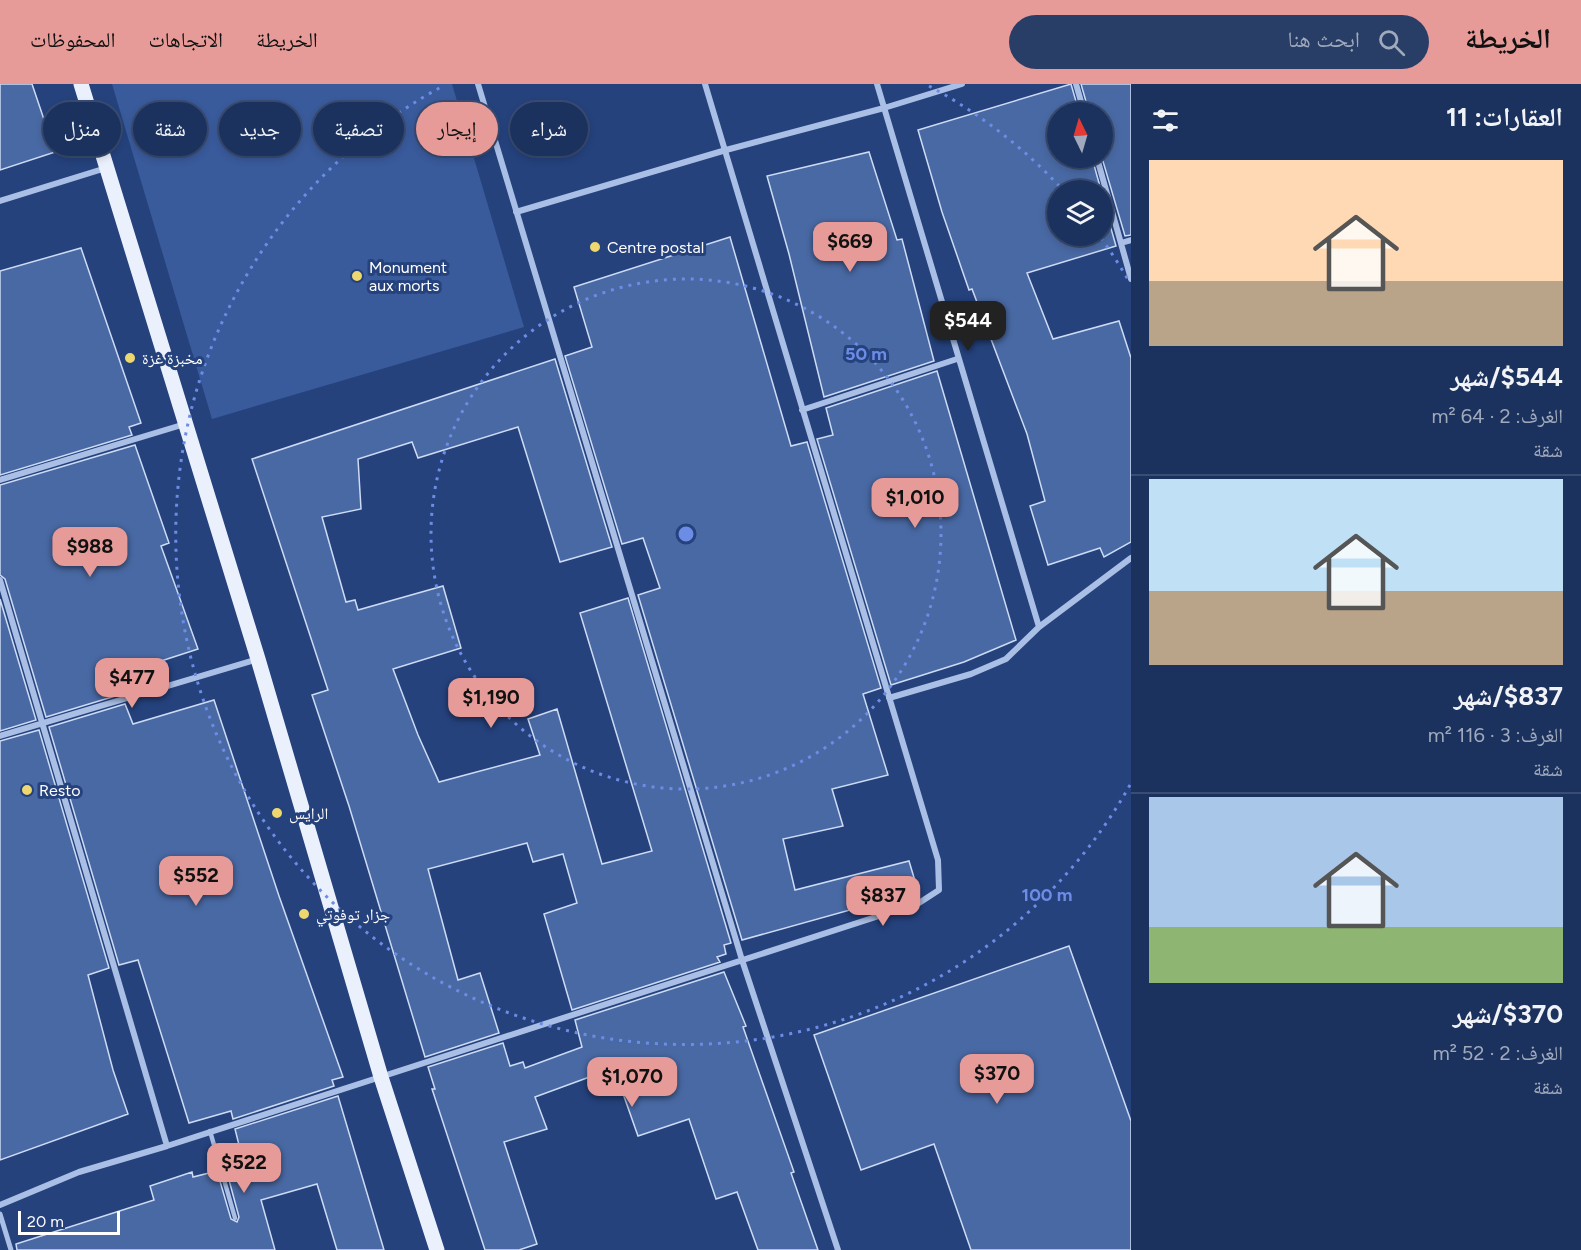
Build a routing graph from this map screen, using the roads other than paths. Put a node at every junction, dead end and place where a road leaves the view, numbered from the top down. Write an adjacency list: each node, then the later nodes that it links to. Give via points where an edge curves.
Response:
1 (81, 84): 10 (main road)
2 (478, 84): 13 (street)
3 (705, 84): 9 (street)
4 (877, 84): 8 (street)
5 (962, 84): 8 (street)
6 (1076, 84): 7 (street)
7 (1081, 102)
8 (884, 108): 9 (street); 17 (street)
9 (726, 150): 13 (street); 18 (street)
10 (107, 168): 12 (street); 19 (main road)
11 (1100, 168): 15 (street)
12 (0, 201)
13 (516, 212): 28 (street)
14 (1131, 240): 15 (street)
15 (1121, 243): 16 (street)
16 (1131, 279)
17 (957, 359): 18 (street); 23 (street)
18 (802, 410): 25 (street)
19 (185, 424): 20 (street); 24 (main road)
20 (0, 480)
21 (1131, 558): 23 (street)
22 (0, 580): 26 (street)
23 (1039, 627): 25 (street, via 1006,659 971,674)
24 (258, 659): 26 (street); 29 (main road)
25 (889, 698): 28 (street, via 938,860 939,890 919,903)
26 (43, 723): 27 (street); 31 (street)
27 (0, 736)
28 (742, 960): 29 (street); 37 (street)
29 (381, 1077): 30 (street); 36 (main road)
30 (210, 1131): 31 (street); 34 (lane)
31 (167, 1146): 32 (street, via 79,1172)
32 (0, 1205)
33 (0, 1214): 35 (street)
34 (235, 1218)
35 (11, 1250)
36 (437, 1250)
37 (838, 1250)

